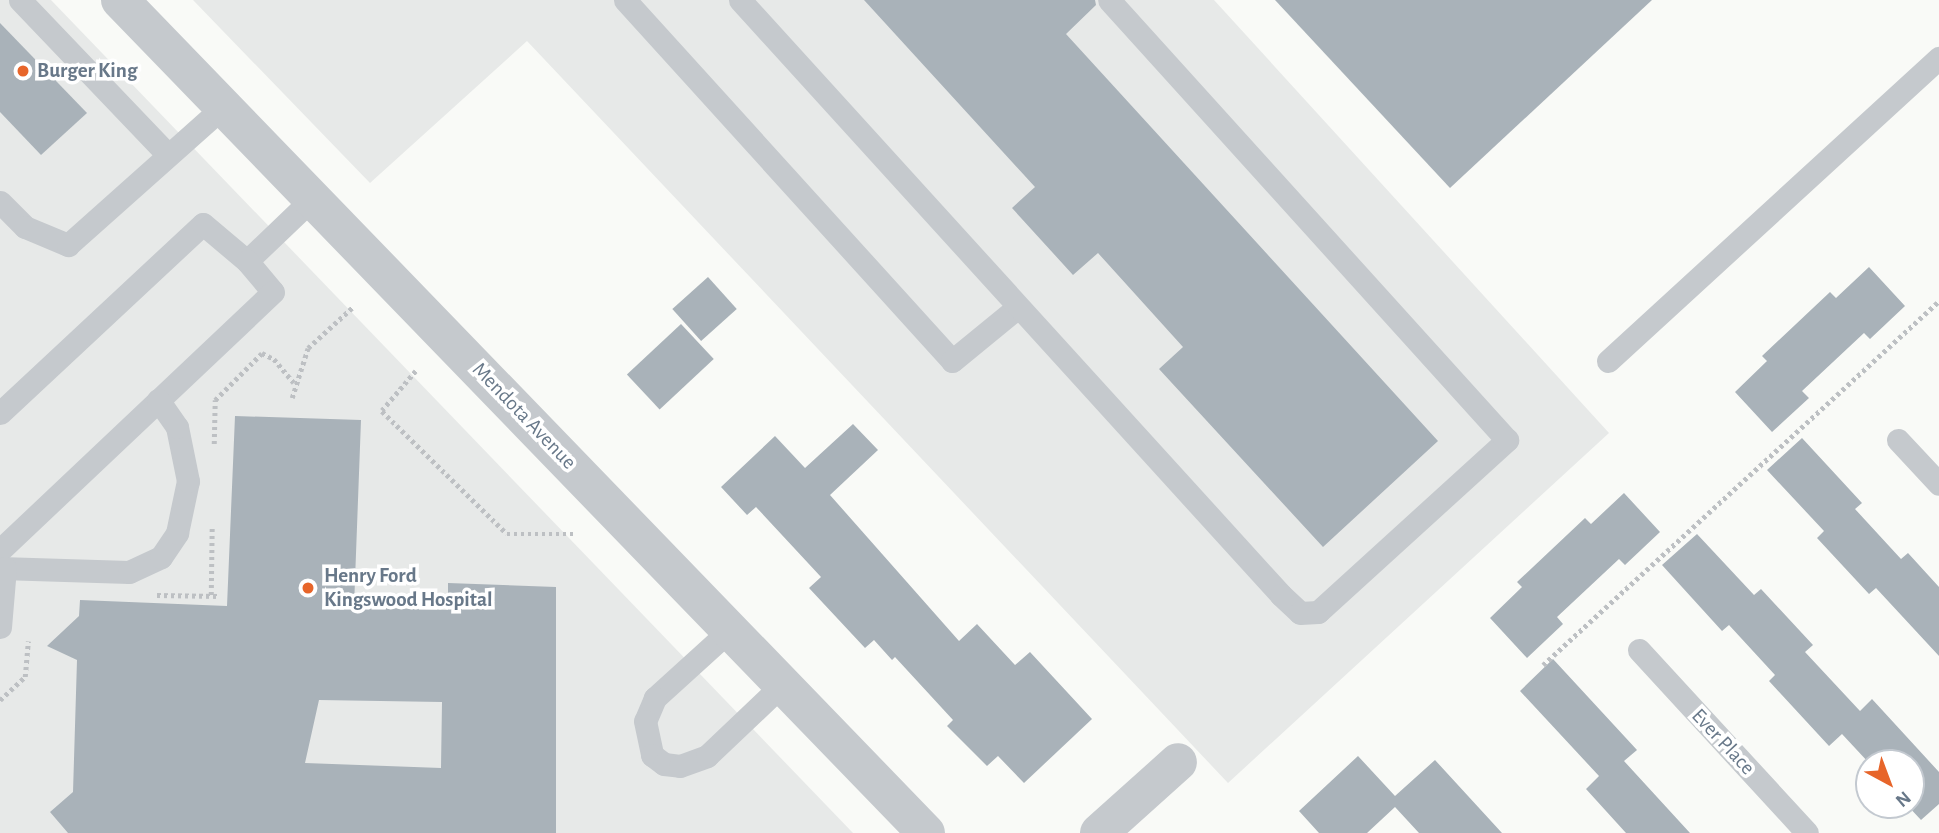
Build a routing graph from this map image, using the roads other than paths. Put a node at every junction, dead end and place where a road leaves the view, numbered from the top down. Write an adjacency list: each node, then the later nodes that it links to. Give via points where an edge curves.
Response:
1 (20, 0): 8 (lane)
2 (120, 0): 7 (street, Mendota Avenue)
3 (625, 0): 12 (lane, via 952,361)
4 (740, 0): 12 (lane)
5 (1109, 0): 12 (lane, via 1507,440 1318,612 1300,613)
6 (1939, 58): 13 (lane)
7 (223, 107): 8 (lane); 9 (street, Mendota Avenue)
8 (168, 155): 10 (lane, via 68,245 25,227)
9 (313, 198): 11 (lane); 20 (street, Mendota Avenue)
10 (0, 202)
11 (247, 261): 14 (lane, via 272,292); 15 (lane, via 203,224)
12 (1018, 307)
13 (1608, 361)
14 (159, 400): 18 (lane); 18 (lane, via 177,427 188,481 177,533 161,557 129,572)
15 (0, 413)
16 (1898, 440): 17 (lane)
17 (1939, 484)
18 (2, 562): 19 (lane)
19 (0, 627)
20 (731, 629): 22 (street, Mendota Avenue); 22 (lane, via 655,698 645,721 652,755 664,764 680,766 707,756)
21 (1639, 650): 26 (lane, Ever Place)
22 (783, 684): 24 (street, Mendota Avenue)
23 (1178, 762): 25 (street)
24 (926, 833)
25 (1099, 833)
26 (1807, 833)

